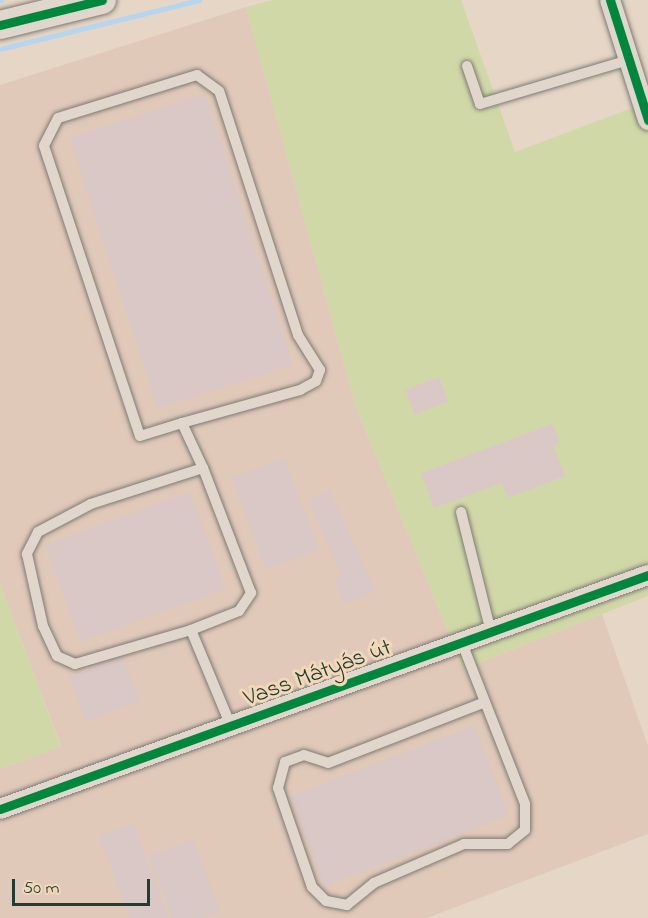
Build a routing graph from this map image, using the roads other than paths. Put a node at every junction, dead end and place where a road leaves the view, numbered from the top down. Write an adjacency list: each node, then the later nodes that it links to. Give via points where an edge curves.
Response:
1 (102, 0): 3 (street)
2 (610, 0): 4 (street)
3 (0, 25)
4 (629, 60): 5 (lane, via 480,104); 6 (street)
5 (467, 66)
6 (648, 120)
7 (182, 423): 7 (lane, via 140,436 44,146 58,118 197,75 219,91 298,335 320,370 316,381 300,390); 8 (lane)
8 (203, 468): 11 (lane, via 251,593 239,611); 11 (lane, via 91,504 38,532 27,554 43,626 57,656 75,664)
9 (461, 512): 12 (lane)
10 (648, 575): 12 (street, Vass Mátyás út)
11 (191, 630): 15 (lane)
12 (491, 632): 13 (street, Vass Mátyás út)
13 (462, 643): 14 (lane); 15 (street, Vass Mátyás út)
14 (486, 702): 14 (lane, via 525,804 525,830 508,844 464,844 374,883 347,904 326,901 312,887 278,788 285,762 304,755 328,763)
15 (231, 726): 16 (street, Vass Mátyás út)
16 (0, 809)

